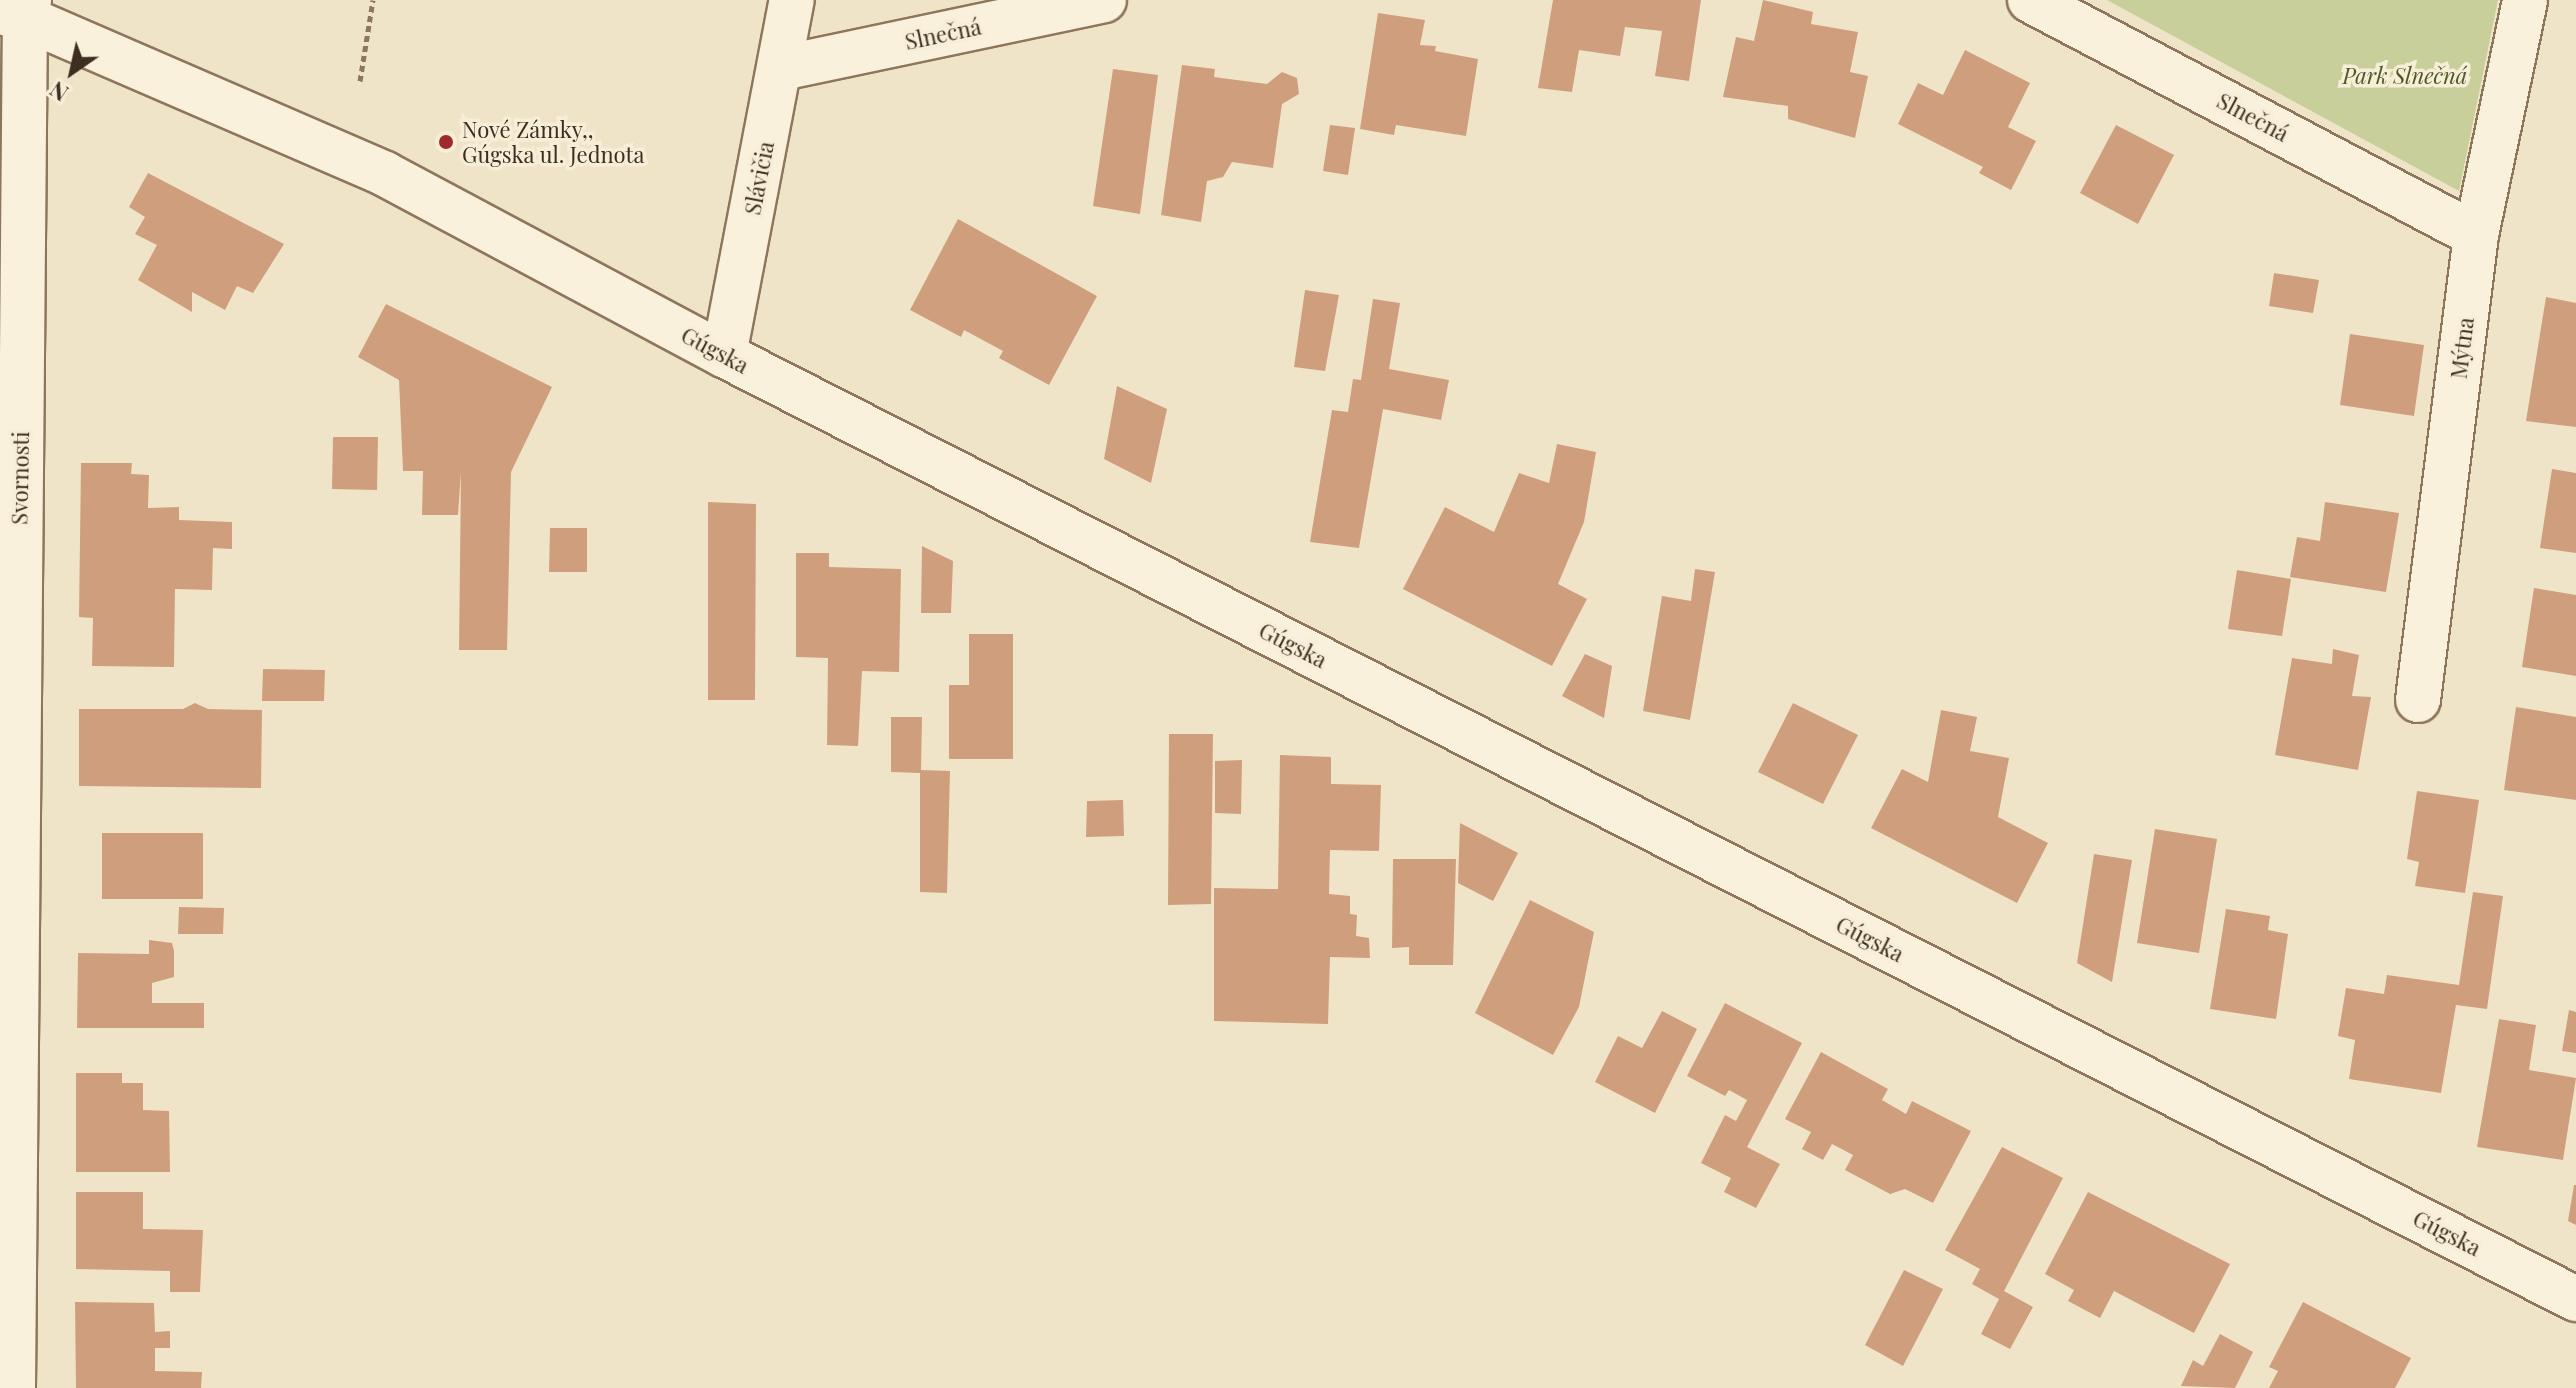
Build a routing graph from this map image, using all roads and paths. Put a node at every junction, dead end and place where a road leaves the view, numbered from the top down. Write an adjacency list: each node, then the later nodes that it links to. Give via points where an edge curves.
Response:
1 (373, 0): 8 (path)
2 (792, 0): 7 (street, Slávičia)
3 (1104, 0): 7 (street, Slnečná)
4 (2030, 0): 9 (street, Slnečná)
5 (2525, 0): 9 (street, Mýtna)
6 (18, 10): 10 (street, Gúgska, via 385,174); 13 (street, Svornosti)
7 (782, 68): 10 (street, Slávičia)
8 (360, 81)
9 (2476, 235): 11 (street, Mýtna)
10 (724, 355): 12 (street, Gúgska)
11 (2418, 700)
12 (2576, 1299)
13 (6, 1309): 14 (street, Svornosti)
14 (13, 1388)

